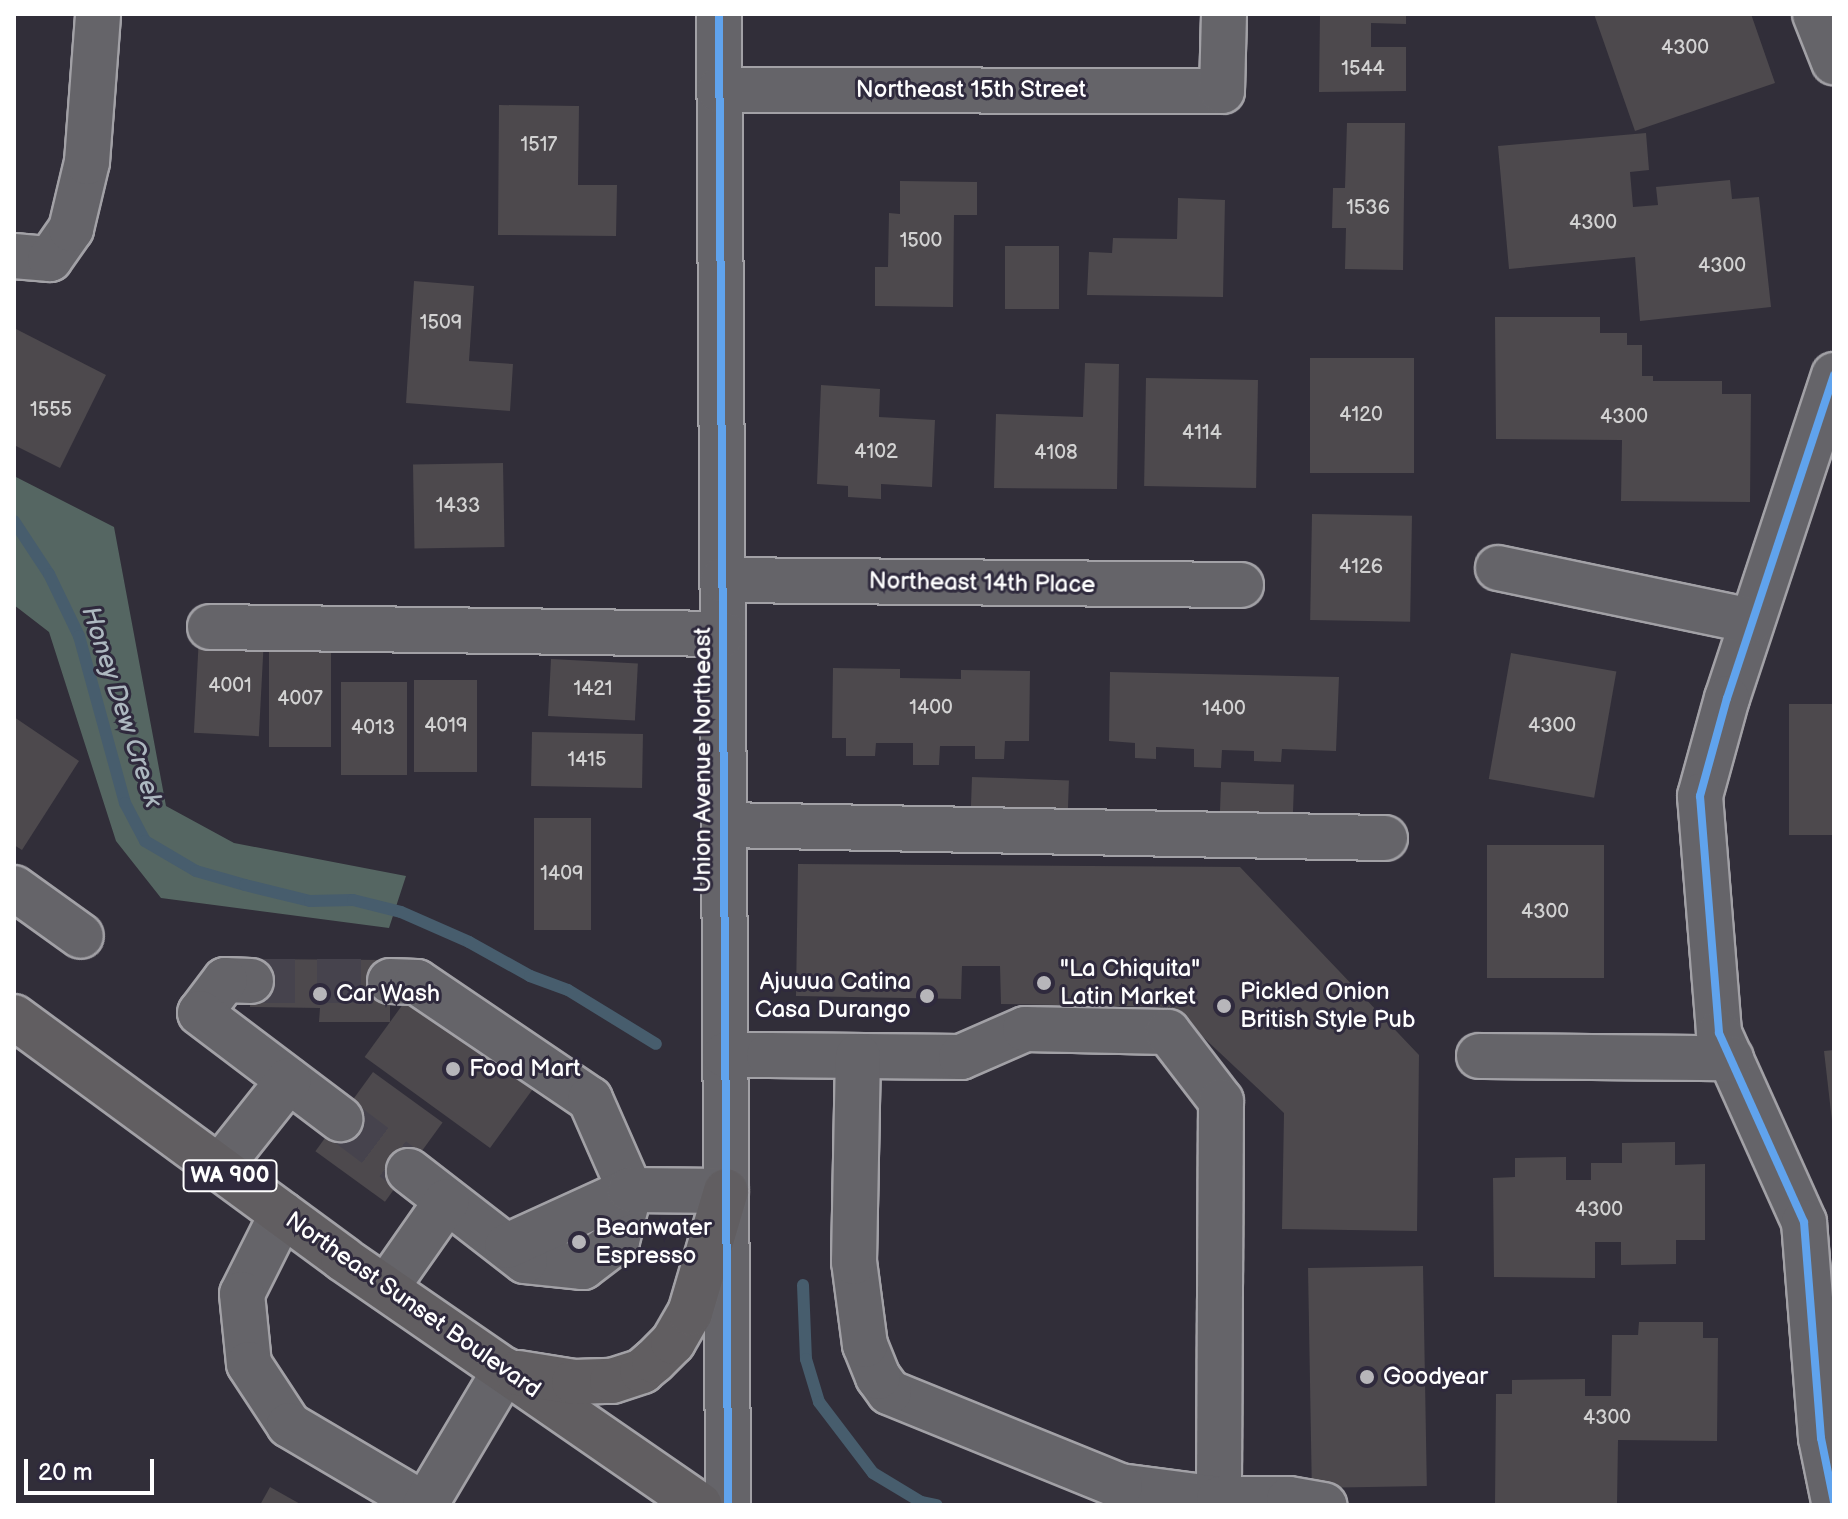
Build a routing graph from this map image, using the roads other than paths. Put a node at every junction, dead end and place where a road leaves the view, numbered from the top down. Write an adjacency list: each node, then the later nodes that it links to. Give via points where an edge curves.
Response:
1 (98, 14): 7 (street, via 87,162 71,229 50,259)
2 (719, 14): 6 (street, Union Avenue Northeast)
3 (1224, 14): 6 (street, Northeast 15th Street, via 1222,91)
4 (1815, 14): 5 (street)
5 (1834, 62)
6 (719, 90): 10 (street, Union Avenue Northeast)
7 (14, 256)
8 (1834, 375): 12 (street)
9 (1498, 568): 12 (street)
10 (722, 580): 11 (street, Northeast 14th Place); 14 (street, Union Avenue Northeast)
11 (1241, 585)
12 (1752, 621): 25 (street, via 1700,796 1719,1033)
13 (210, 627): 14 (street)
14 (723, 634): 15 (street, Union Avenue Northeast)
15 (724, 825): 16 (street); 22 (street, Union Avenue Northeast)
16 (1385, 838)
17 (14, 888): 18 (street)
18 (81, 936)
19 (251, 981): 26 (street, via 225,980 200,1013)
20 (390, 981): 30 (street, via 417,982 590,1099)
21 (14, 1017): 28 (main road, Northeast Sunset Boulevard / WA 900)
22 (725, 1055): 23 (street); 31 (street, Union Avenue Northeast)
23 (858, 1056): 36 (street, via 854,1262 865,1345 889,1392 1120,1486); 36 (street, via 961,1057 1025,1029 1168,1032 1221,1101)
24 (1479, 1056): 25 (street)
25 (1731, 1058): 37 (street, via 1804,1222 1821,1438)
26 (289, 1080): 27 (street); 28 (street)
27 (340, 1119)
28 (219, 1168): 33 (main road, Northeast Sunset Boulevard / WA 900)
29 (409, 1171): 32 (street)
30 (630, 1190): 31 (street); 32 (street, via 617,1241 583,1267 525,1261)
31 (726, 1191): 35 (main road, via 690,1313 673,1342 642,1371 612,1381 574,1382); 40 (street, Union Avenue Northeast)
32 (447, 1201): 34 (street)
33 (282, 1214): 34 (main road, Northeast Sunset Boulevard / WA 900); 38 (street, via 242,1294 249,1364 289,1425)
34 (386, 1288): 35 (main road, Northeast Sunset Boulevard / WA 900)
35 (505, 1370): 38 (street); 39 (main road, Northeast Sunset Boulevard / WA 900)
36 (1219, 1499): 41 (street)
37 (1834, 1502)
38 (425, 1505)
39 (699, 1505)
40 (728, 1505)
41 (1324, 1505)

